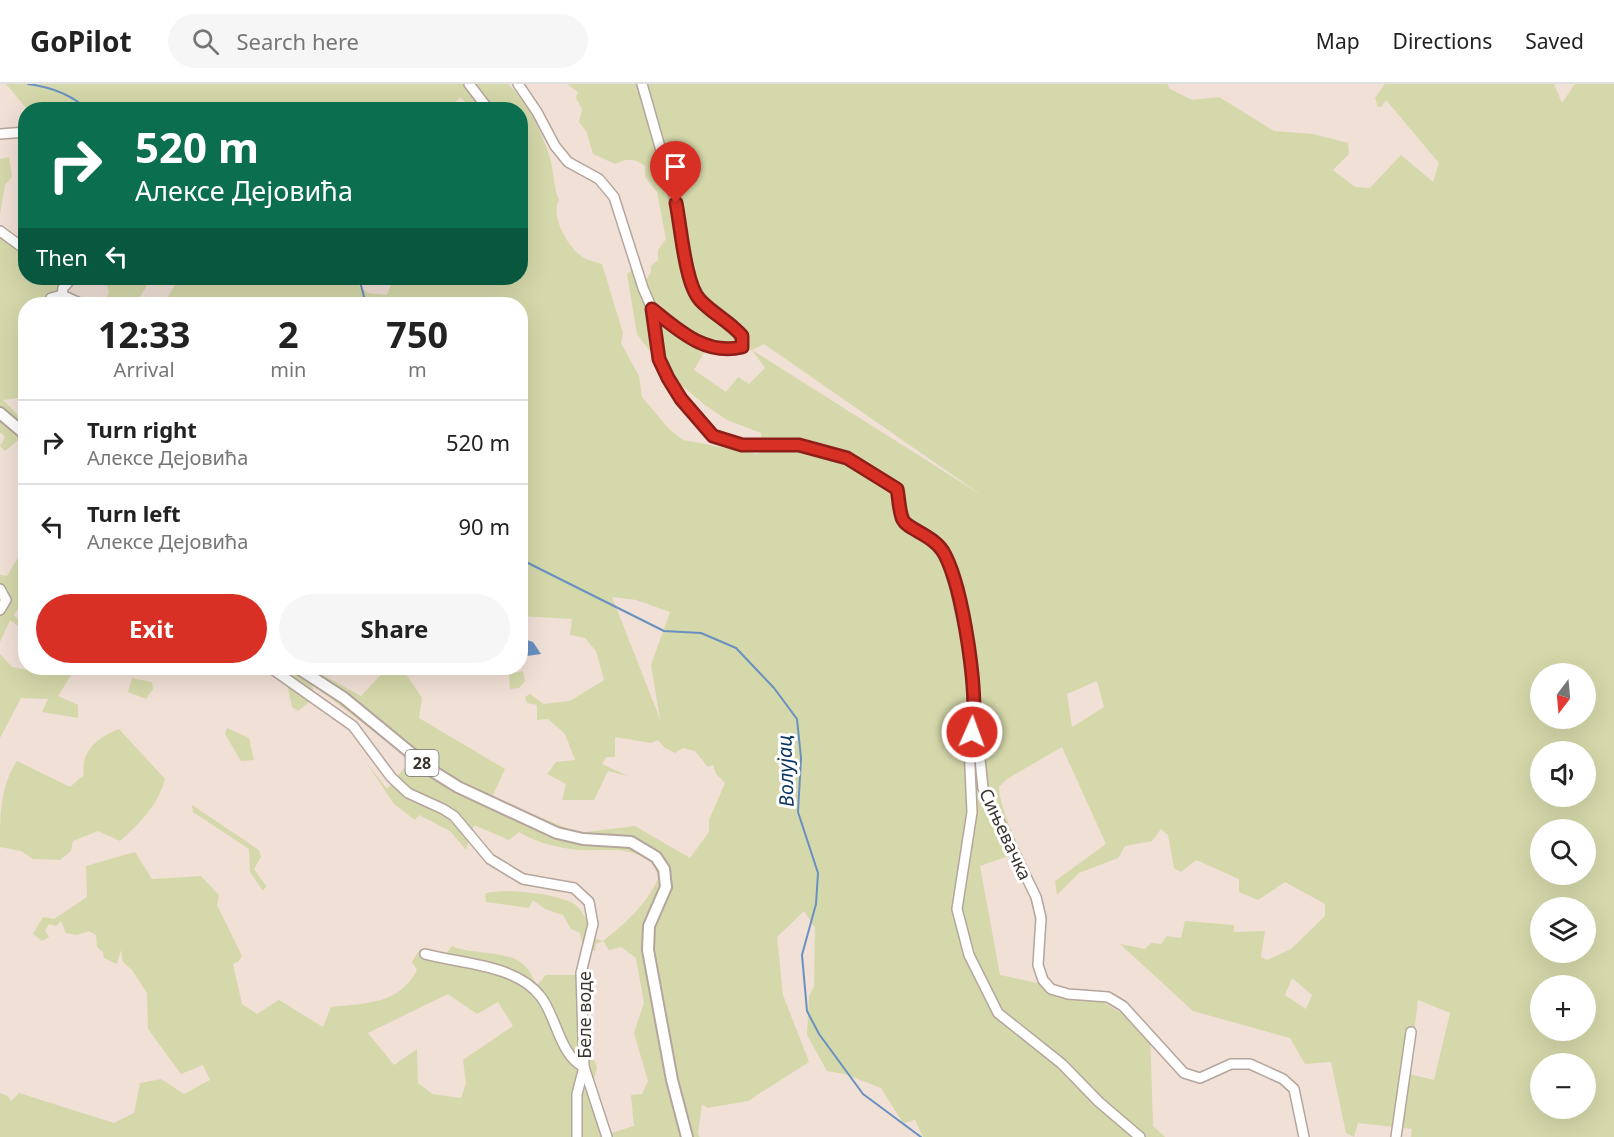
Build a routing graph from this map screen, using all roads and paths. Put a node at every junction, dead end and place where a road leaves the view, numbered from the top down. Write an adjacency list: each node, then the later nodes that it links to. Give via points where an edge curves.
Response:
1 (469, 84): 4 (street)
2 (518, 84): 13 (street, Сињевачка, via 568,162 599,179 614,197)
3 (642, 84): 13 (street, via 676,203 690,285 700,300 742,336 742,347 722,349 699,344)
4 (483, 102)
5 (18, 133): 6 (street)
6 (0, 134)
7 (0, 231): 8 (street)
8 (18, 244)
9 (66, 285): 10 (street)
10 (62, 295): 11 (street); 12 (street)
11 (55, 297)
12 (66, 297)
13 (652, 309): 20 (street, Сињевачка, via 659,359 668,378 713,436 742,445 799,445 847,458 897,489 906,525 930,537 945,554 968,646)
14 (0, 413): 15 (main road)
15 (18, 428)
16 (0, 589): 17 (street, via 6,600)
17 (0, 610)
18 (281, 675): 23 (street, Беле воде, via 353,726 391,777 408,793 454,816 490,859 523,879 560,885 583,894 593,924 581,973)
19 (309, 675): 26 (main road, 28, via 459,787 557,833 631,842 656,857 664,869 666,887 649,926 648,950 672,1080)
20 (975, 718): 27 (street, via 969,746 972,812 957,909 969,955 998,1013 1062,1064); 28 (street, Сињевачка, via 983,788 1036,897 1041,918 1038,965 1043,980 1051,989 1108,997 1123,1006 1192,1077 1200,1078 1231,1064 1250,1064 1283,1078 1294,1089)
21 (424, 954): 23 (street, via 514,976 540,996 568,1050 577,1064)
22 (1411, 1032): 29 (street)
23 (584, 1067): 24 (street, via 577,1094); 25 (street, Беле воде)
24 (577, 1137)
25 (607, 1137)
26 (687, 1137)
27 (1140, 1137)
28 (1304, 1137)
29 (1396, 1137)

